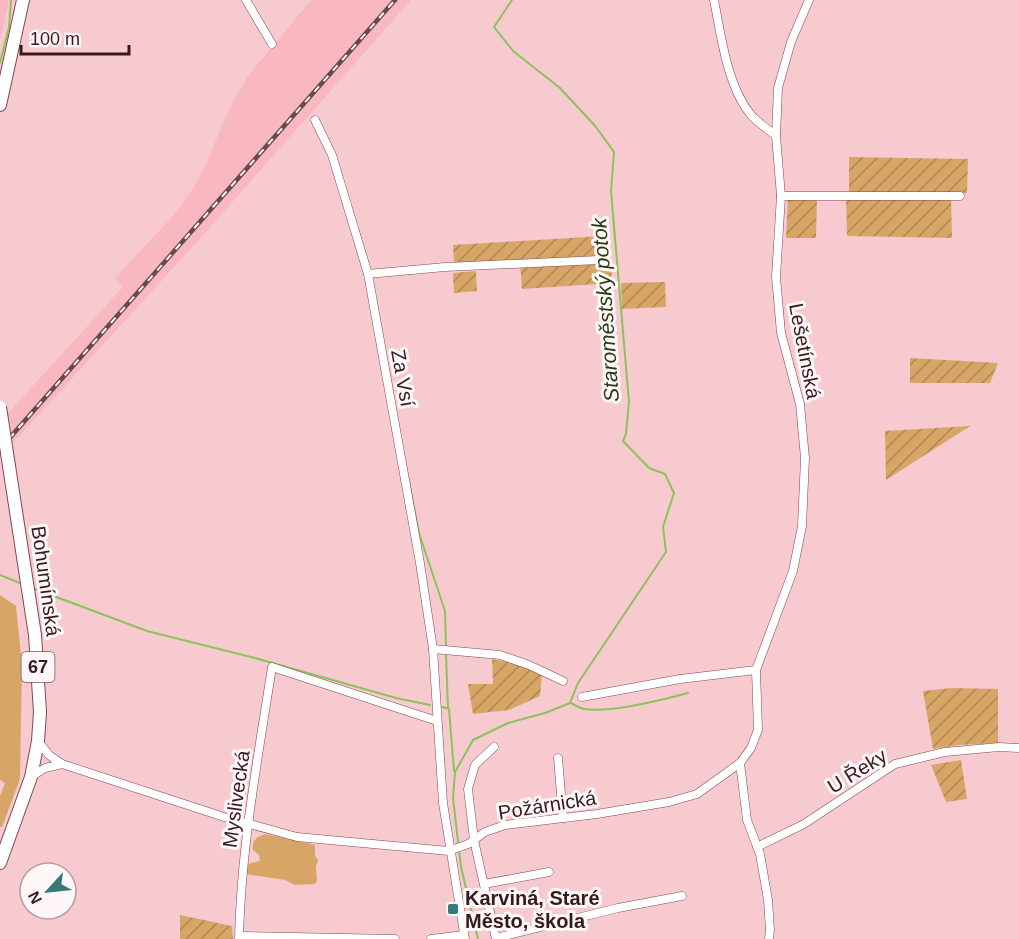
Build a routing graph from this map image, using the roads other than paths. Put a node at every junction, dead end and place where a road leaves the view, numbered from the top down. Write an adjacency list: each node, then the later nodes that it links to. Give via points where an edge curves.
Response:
1 (23, 0): 6 (main road)
2 (246, 0): 5 (street)
3 (714, 0): 8 (street, via 726,58 739,94 751,115)
4 (809, 0): 8 (street, Lešetínská, via 791,42 778,88)
5 (272, 44)
6 (0, 105)
7 (315, 120): 12 (street, Za Vsí, via 332,155)
8 (776, 136): 9 (street, Lešetínská)
9 (781, 196): 10 (street); 15 (street, Lešetínská, via 776,278 781,333 800,404 805,458 802,526 793,571)
10 (960, 196)
11 (599, 260): 12 (street)
12 (368, 274): 14 (street, Za Vsí)
13 (0, 407): 19 (main road, Bohumínská / 67, bridge, via 38,666)
14 (433, 649): 16 (street, via 500,655); 18 (street, Za Vsí)
15 (756, 670): 17 (street); 23 (street, Lešetínská, via 758,730)
16 (563, 681)
17 (582, 697)
18 (437, 721): 27 (street, Myslivecká, via 272,667); 30 (street, Za Vsí)
19 (38, 741): 24 (street); 25 (main road, Bohumínská / 67)
20 (494, 747): 28 (street, via 475,765 468,789)
21 (1019, 748): 29 (street, U Řeky, via 945,752 895,764 804,824)
22 (558, 758): 26 (street)
23 (740, 763): 26 (street, Požárnická, via 697,794); 29 (street, via 747,820)
24 (62, 764): 25 (street); 27 (street)
25 (31, 777): 31 (main road, Bohumínská / 67)
26 (564, 818): 28 (street, Požárnická, via 505,825)
27 (248, 823): 30 (street, via 297,837); 35 (street, Myslivecká, via 239,908)
28 (474, 840): 30 (street, Požárnická); 33 (street)
29 (757, 847): 40 (street, via 768,900)
30 (449, 851): 36 (street, Za Vsí)
31 (0, 863)
32 (549, 873): 33 (street)
33 (484, 884): 37 (street)
34 (682, 896): 37 (street)
35 (240, 937): 38 (street, Myslivecká)
36 (464, 937): 39 (street)
37 (496, 938)
38 (395, 939)
39 (431, 939)
40 (769, 939)

